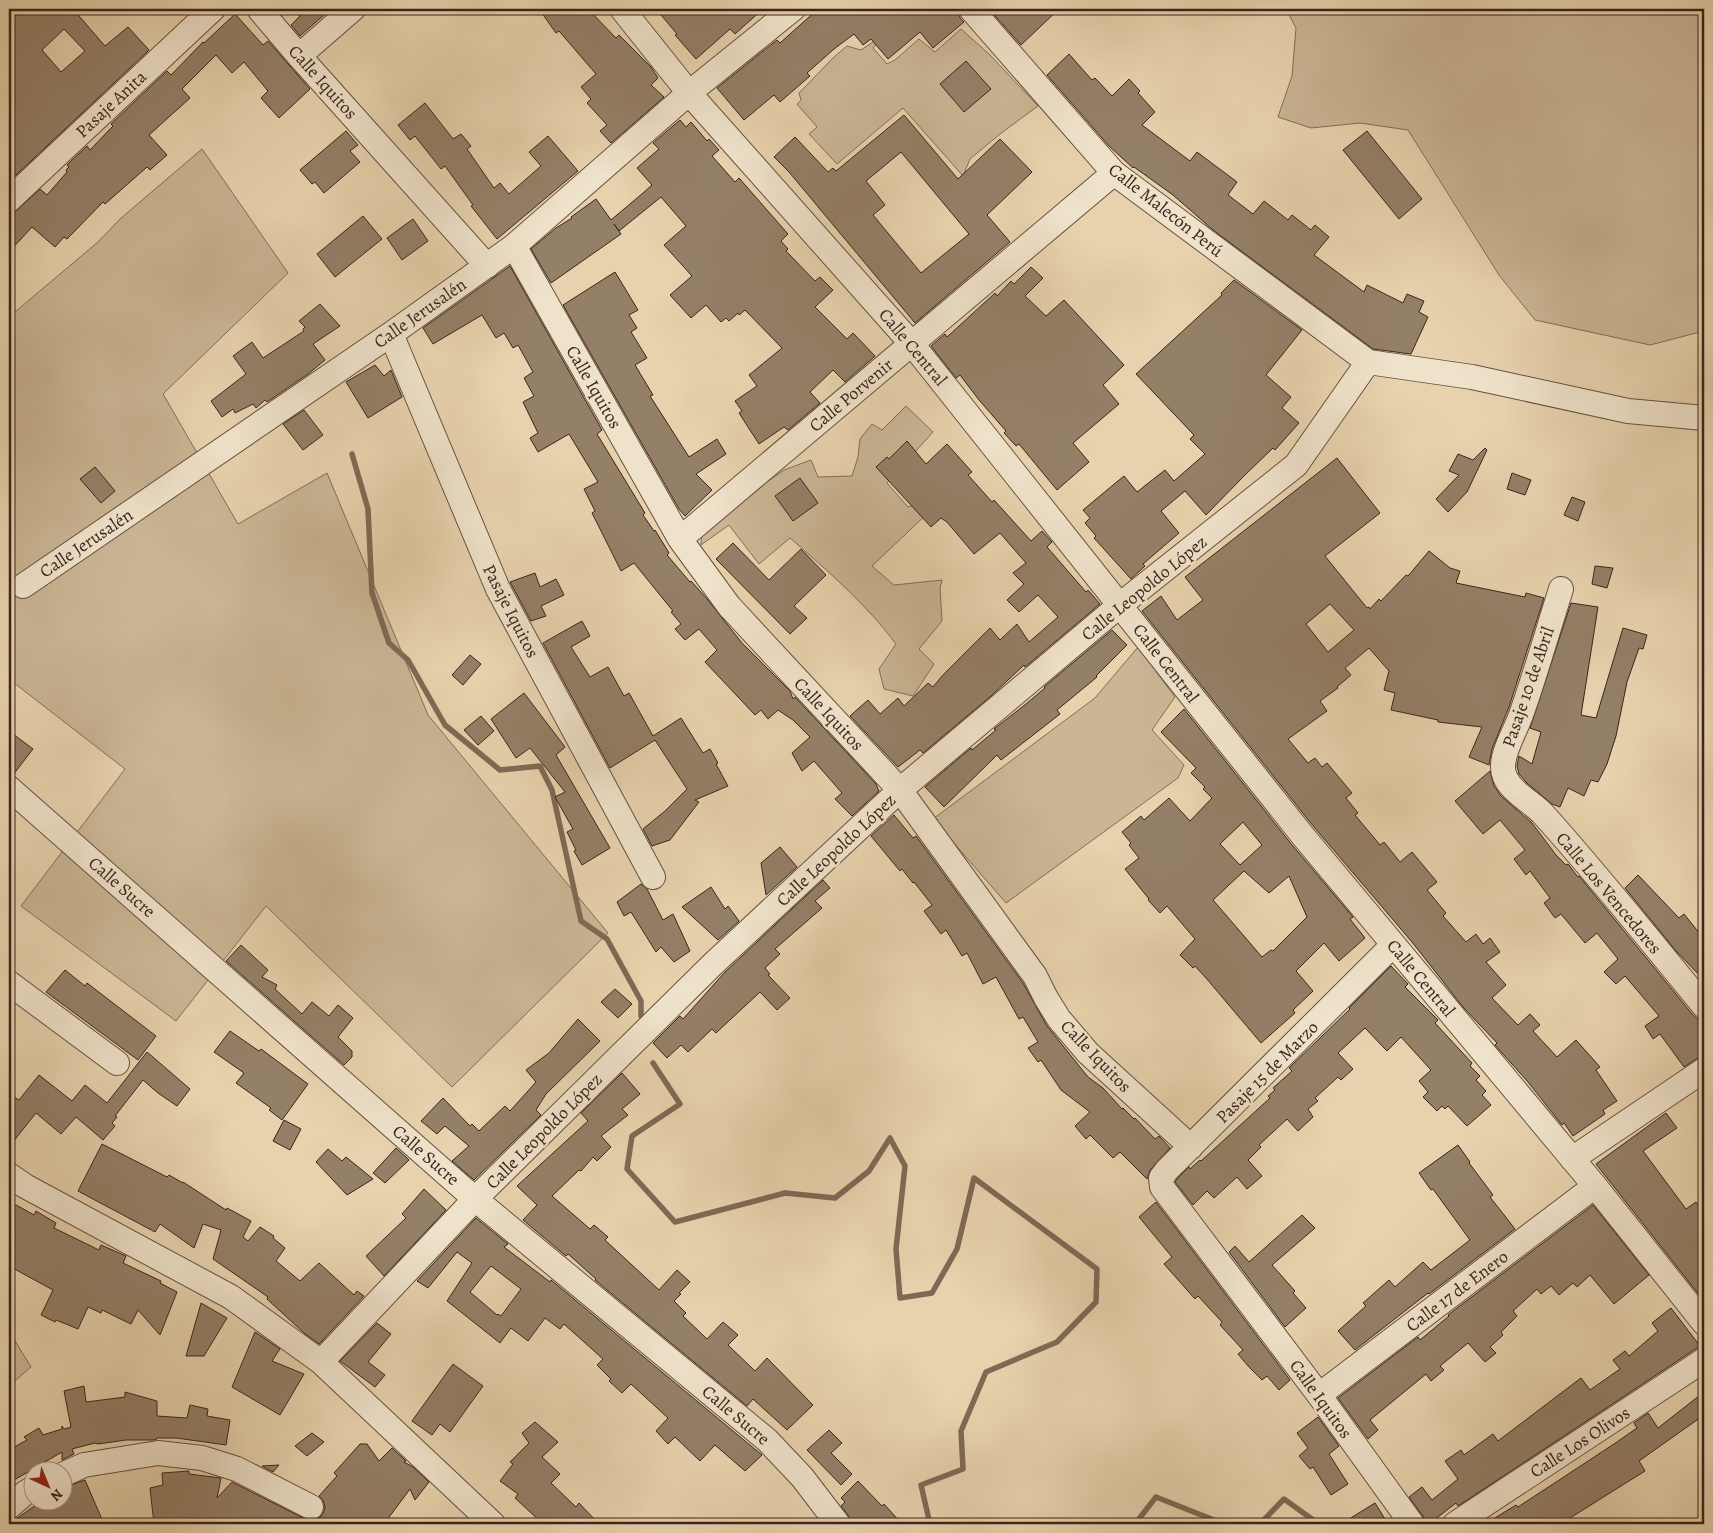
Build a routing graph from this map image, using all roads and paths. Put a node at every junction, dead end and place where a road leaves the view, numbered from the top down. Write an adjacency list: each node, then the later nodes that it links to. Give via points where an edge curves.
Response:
1 (212, 9): 10 (street, Pasaje Anita)
2 (259, 9): 7 (street, Calle Iquitos)
3 (352, 9): 7 (street)
4 (622, 9): 8 (street, Calle Central)
5 (793, 9): 8 (street, Calle Jerusalén)
6 (971, 9): 9 (street, Calle Malecón Perú)
7 (299, 56): 12 (street, Calle Iquitos)
8 (689, 93): 11 (street, Calle Jerusalén); 14 (street, Calle Central)
9 (1114, 173): 14 (street, Calle Porvenir); 15 (street, Calle Malecón Perú)
10 (9, 200)
11 (514, 246): 12 (street, Calle Jerusalén); 17 (street, Calle Iquitos)
12 (487, 266): 13 (street, Calle Jerusalén)
13 (391, 334): 18 (street, Calle Jerusalén); 24 (street, Pasaje Iquitos, via 498,589)
14 (912, 344): 17 (street, Calle Porvenir); 20 (street, Calle Central)
15 (1368, 362): 16 (street, via 1472,377 1628,412); 20 (street, Calle Leopoldo López, via 1296,465)
16 (1704, 418)
17 (680, 539): 23 (street, Calle Iquitos, via 729,606)
18 (23, 586)
19 (1561, 589): 21 (street, Pasaje 10 de Abril, via 1503,765)
20 (1120, 605): 23 (street, Calle Leopoldo López); 25 (street, Calle Central)
21 (1509, 784): 27 (street, Calle Los Vencedores, via 1538,808)
22 (9, 788): 34 (street, Calle Sucre)
23 (900, 790): 30 (street, Calle Iquitos, via 1035,976 1059,1018 1088,1053); 34 (street, Calle Leopoldo López, via 714,964)
24 (653, 877)
25 (1393, 945): 30 (street, Pasaje 15 de Marzo); 31 (street, Calle Central)
26 (9, 983): 28 (street)
27 (1704, 1006)
28 (117, 1063)
29 (1704, 1070): 31 (street)
30 (1191, 1147): 35 (street, Pasaje 15 de Marzo, via 1161,1178 1162,1187)
31 (1572, 1159): 33 (street, Calle Central)
32 (9, 1175): 38 (street, via 231,1297)
33 (1595, 1186): 36 (street, Calle Central); 39 (street, Calle 17 de Enero)
34 (475, 1199): 38 (street, Calle Leopoldo López); 45 (street, Calle Sucre, via 767,1440 802,1477)
35 (1174, 1202): 39 (street, Calle Iquitos)
36 (1704, 1323)
37 (1704, 1360): 47 (street, Calle Los Olivos)
38 (322, 1362): 44 (street)
39 (1319, 1395): 46 (street, Calle Iquitos)
40 (72, 1470): 43 (street, via 84,1464 158,1453 202,1458 238,1469)
41 (22, 1496): 42 (street)
42 (9, 1507)
43 (311, 1507)
44 (493, 1524)
45 (838, 1524)
46 (1412, 1524)
47 (1455, 1524)

